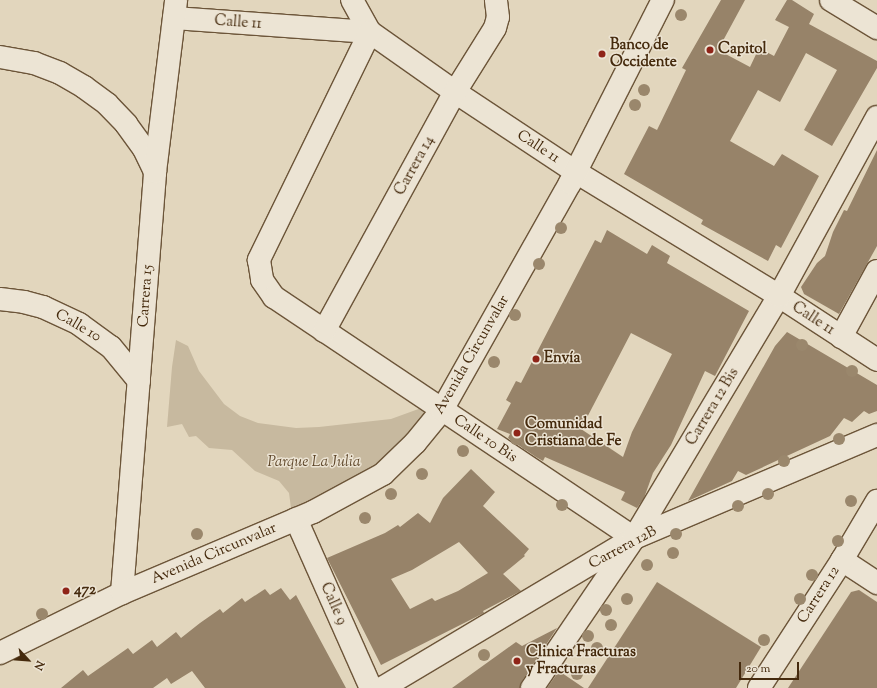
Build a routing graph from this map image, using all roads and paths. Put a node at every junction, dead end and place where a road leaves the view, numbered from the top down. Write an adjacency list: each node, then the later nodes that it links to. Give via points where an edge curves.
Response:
1 (352, 0): 7 (street)
2 (496, 0): 9 (street, Carrera 14, via 498,17 495,28)
3 (664, 0): 12 (street, Avenida Circunvalar)
4 (831, 0): 6 (street)
5 (175, 9): 7 (street, Calle 11); 11 (street, Carrera 15)
6 (877, 28)
7 (370, 32): 9 (street, Calle 11); 16 (street, Calle 10 Bis, via 259,260 262,280 274,297)
8 (0, 57): 11 (street, via 34,63 60,73 107,104 143,147)
9 (455, 92): 12 (street, Calle 11); 16 (street, Carrera 14)
10 (877, 117): 14 (street, Carrera 12 Bis)
11 (155, 172): 19 (street, Carrera 15)
12 (576, 172): 14 (street, Calle 11); 20 (street, Avenida Circunvalar)
13 (877, 271): 17 (street)
14 (779, 296): 17 (street, Calle 11); 24 (street, Carrera 12 Bis)
15 (0, 299): 19 (street, Calle 10, via 43,307 79,324 111,347)
16 (324, 332): 20 (street, Calle 10 Bis)
17 (841, 337): 18 (street, Calle 11)
18 (877, 360)
19 (139, 381): 27 (street, Carrera 15)
20 (442, 410): 23 (street, Avenida Circunvalar, via 415,443 383,474); 24 (street, Calle 10 Bis)
21 (877, 435): 24 (street, Carrera 12B)
22 (877, 501): 25 (street, Carrera 12)
23 (296, 519): 27 (street, Avenida Circunvalar); 29 (street, Calle 9)
24 (634, 538): 30 (street, Carrera 12B); 31 (street, Carrera 12 Bis)
25 (842, 560): 26 (street); 32 (street, Carrera 12)
26 (877, 584)
27 (122, 593): 28 (street, Avenida Circunvalar)
28 (0, 653)
29 (371, 688)
30 (382, 688)
31 (532, 688)
32 (759, 688)

